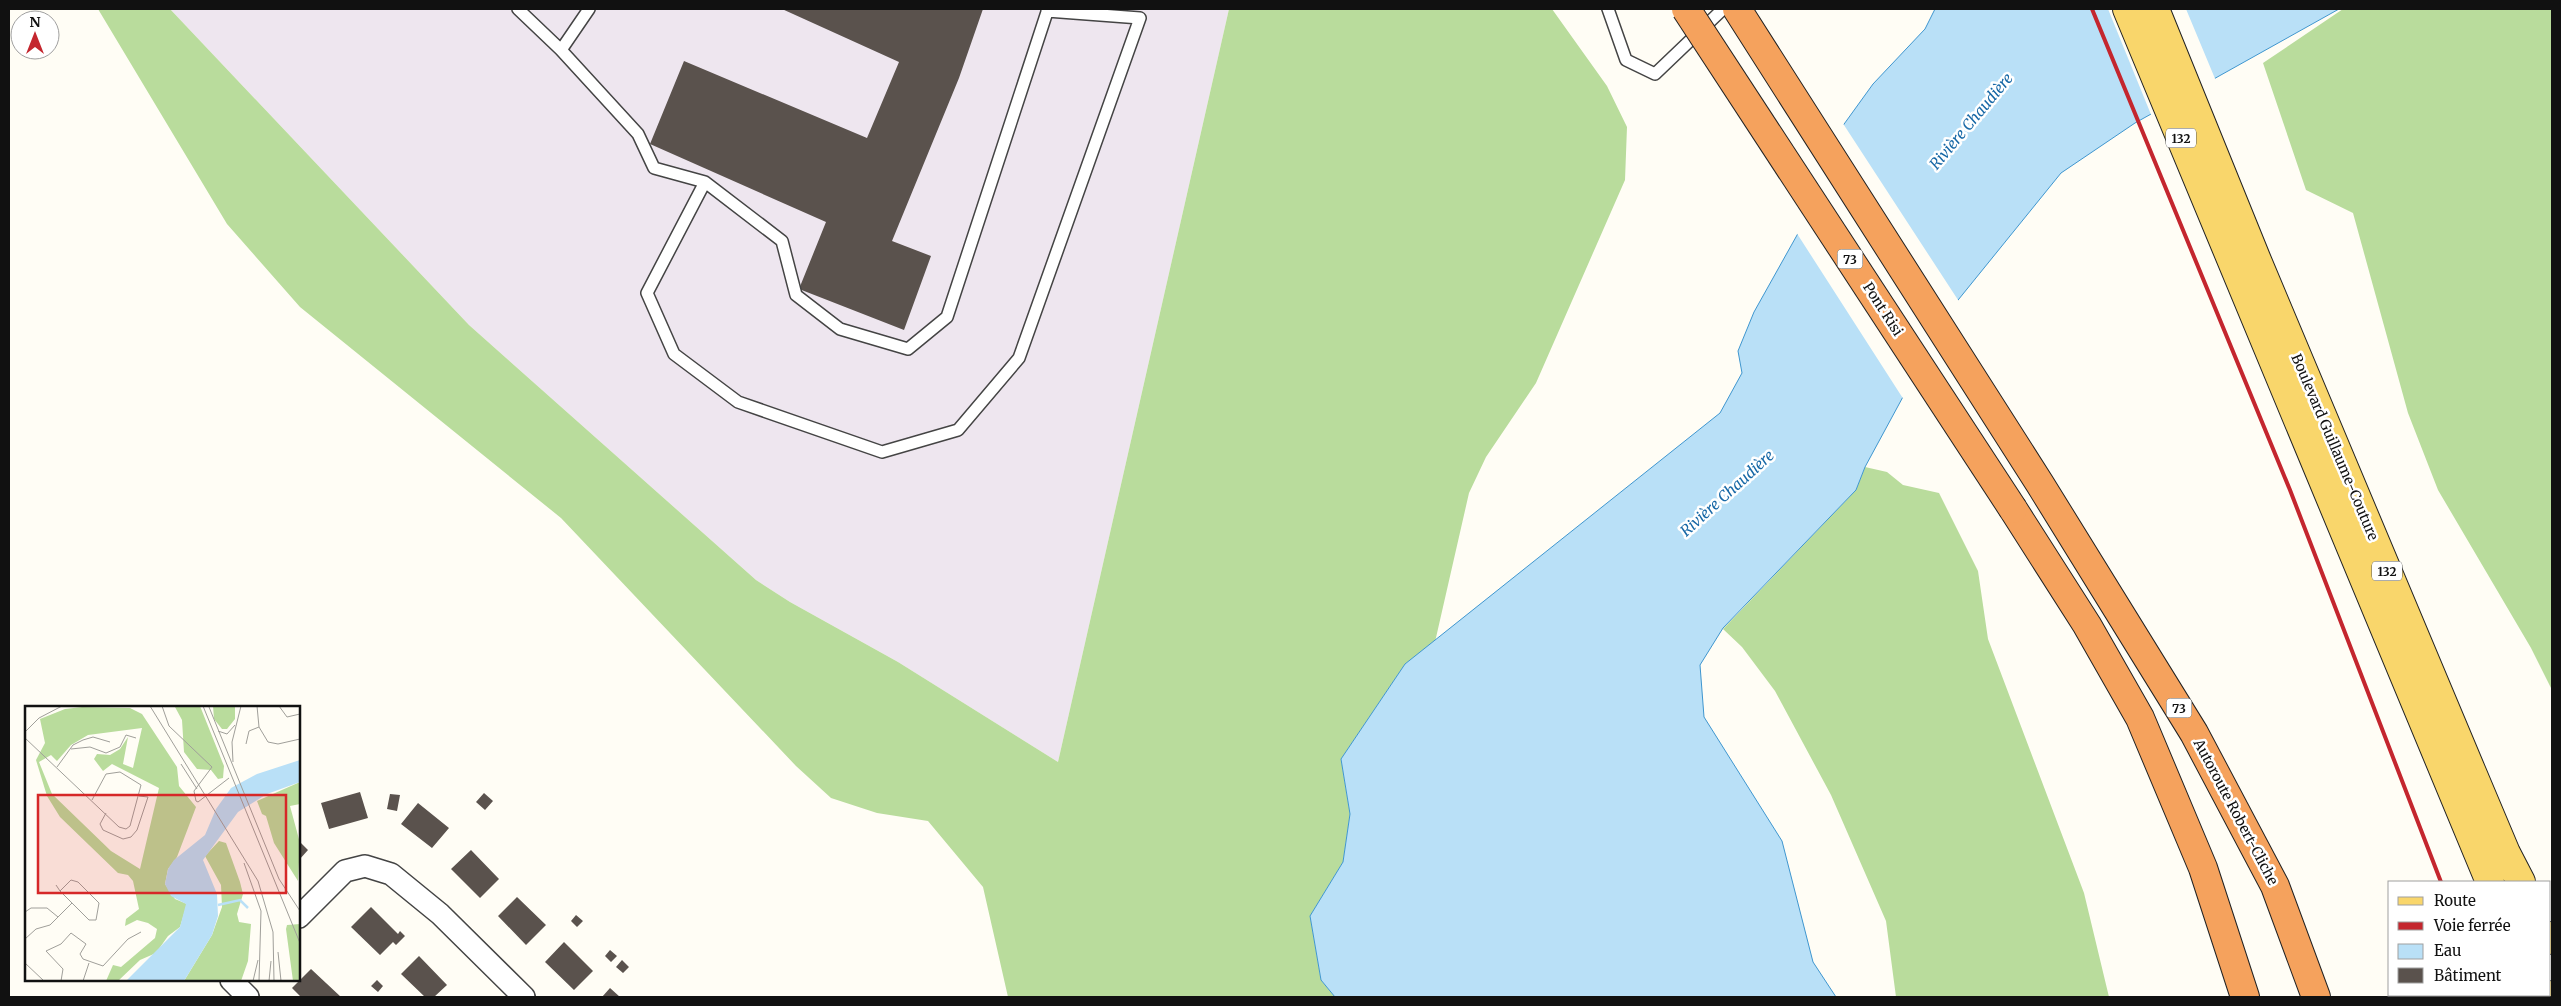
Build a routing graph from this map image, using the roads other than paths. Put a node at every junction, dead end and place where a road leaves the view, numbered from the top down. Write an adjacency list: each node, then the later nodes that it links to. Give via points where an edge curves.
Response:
1 (518, 9): 10 (lane)
2 (589, 9): 10 (lane)
3 (1608, 9): 5 (lane, via 1626,60 1655,74)
4 (1686, 9): 17 (highway, Pont Risi / 73, bridge, via 2014,509 2087,625 2140,718 2203,868)
5 (1723, 9)
6 (1737, 9): 18 (highway, Autoroute Robert-Cliche / 73, via 2040,484 2194,733 2275,886)
7 (2127, 9): 12 (main road, Boulevard Guillaume-Couture / 132)
8 (2155, 9): 12 (main road, Boulevard Guillaume-Couture / 132)
9 (1047, 10): 11 (lane, via 947,317 908,349 840,329 796,295 782,240); 11 (lane, via 1140,18 1019,358 958,430 882,452 738,402 674,354 647,293)
10 (562, 50): 11 (lane, via 638,134 654,168)
11 (706, 182)
12 (2245, 263): 13 (main road, Boulevard Guillaume-Couture / 132); 14 (main road, Boulevard Guillaume-Couture / 132)
13 (2490, 881)
14 (2521, 881)
15 (300, 916): 16 (street, via 345,871 365,866 391,874 440,914)
16 (524, 997)
17 (2245, 997)
18 (2316, 997)

